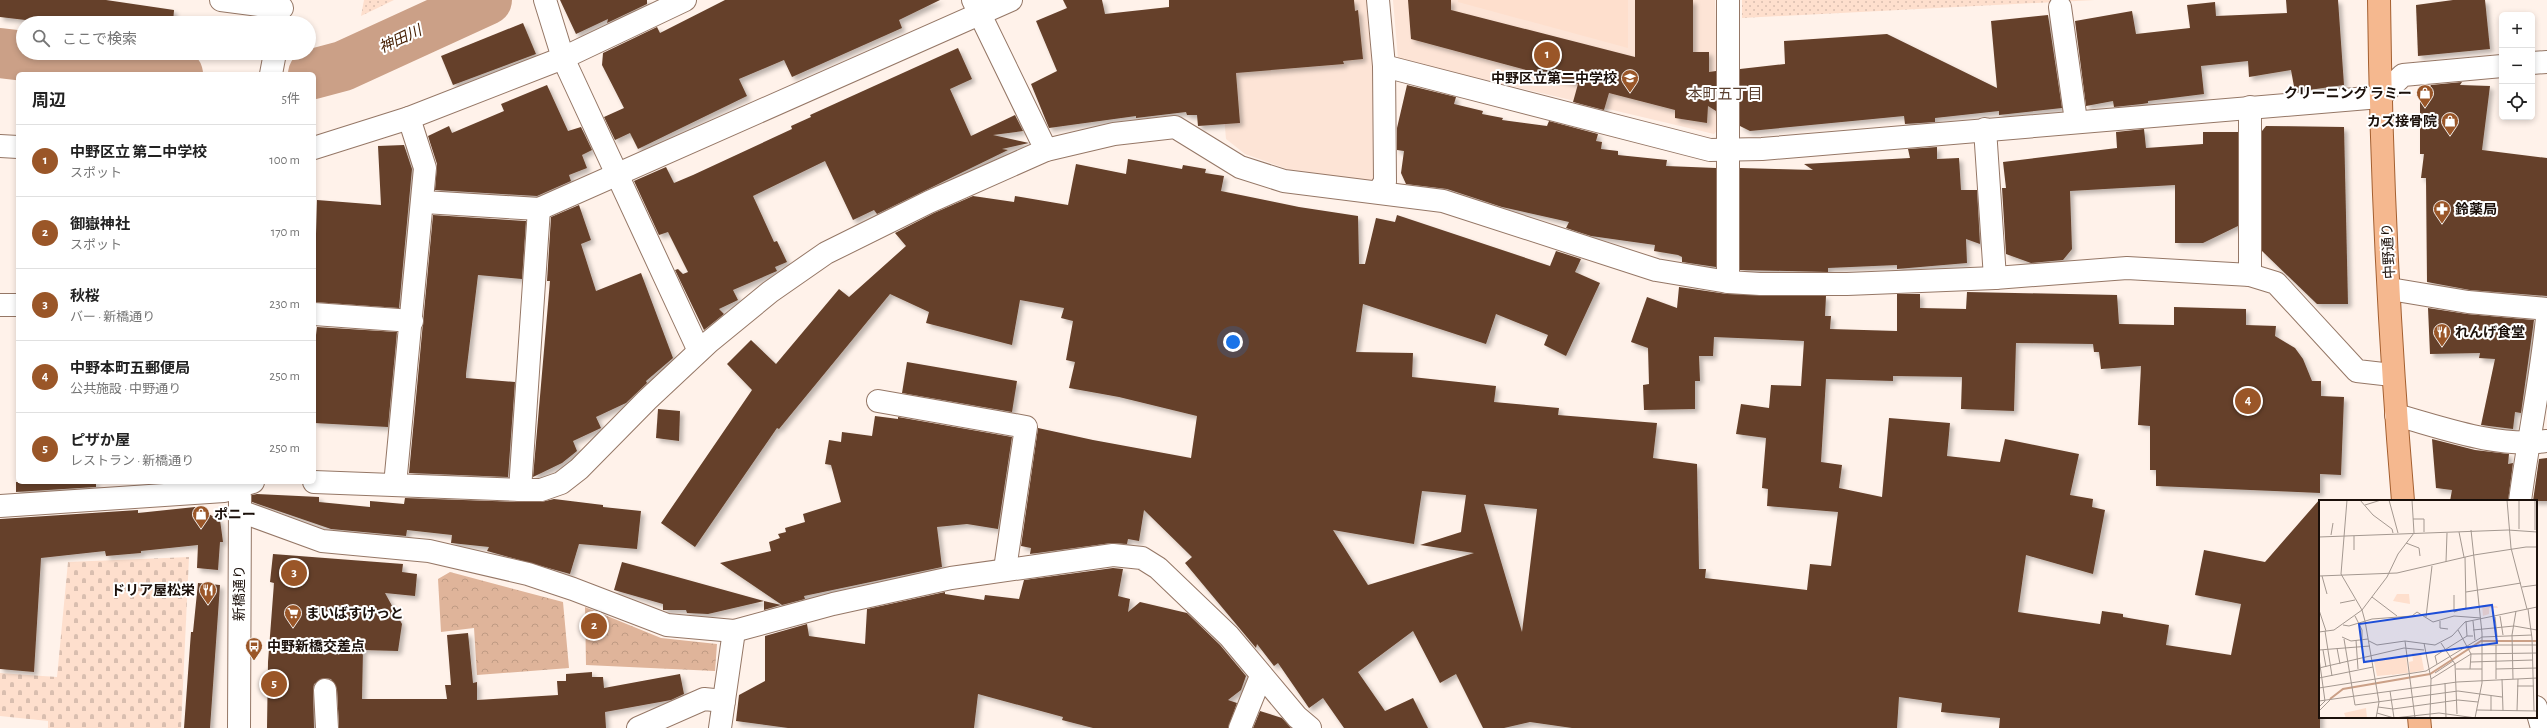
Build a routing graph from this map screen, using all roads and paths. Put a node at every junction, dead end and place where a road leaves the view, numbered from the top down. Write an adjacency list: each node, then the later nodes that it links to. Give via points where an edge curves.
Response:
1 (221, 0): 10 (street)
2 (545, 0): 11 (street)
3 (685, 0): 11 (street)
4 (1011, 0): 8 (street)
5 (1378, 0): 15 (street)
6 (1728, 0): 26 (street)
7 (2379, 0): 18 (main road, 中野通り)
8 (976, 6): 27 (street); 28 (street)
9 (2060, 7): 21 (street)
10 (282, 10)
11 (563, 58): 20 (street); 28 (street)
12 (274, 60): 17 (street)
13 (2547, 62): 14 (street)
14 (2535, 63)
15 (1384, 66): 26 (street, via 1710,150); 29 (street, via 1385,182)
16 (2499, 66): 18 (street, via 2403,75)
17 (271, 72)
18 (2380, 97): 19 (street); 35 (main road, 中野通り)
19 (2250, 108): 21 (street); 32 (street)
20 (409, 118): 25 (street); 30 (street, via 425,168)
21 (2076, 122): 22 (street)
22 (1985, 129): 26 (street, via 1762,149); 33 (street)
23 (0, 146): 24 (street)
24 (16, 147)
25 (316, 147)
26 (1727, 149): 34 (street)
27 (1046, 150): 29 (street, via 1114,134 1175,127 1240,167 1284,181); 42 (street, via 929,202 826,254 770,292)
28 (616, 174): 31 (street); 42 (street)
29 (1378, 192): 34 (street, via 1443,201 1656,270)
30 (424, 202): 31 (street); 41 (street)
31 (539, 209): 51 (street)
32 (2250, 276): 33 (street, via 2127,268); 43 (street, via 2276,283 2357,371)
33 (1995, 278): 34 (street, via 1847,284)
34 (1728, 282)
35 (2390, 289): 38 (street, via 2468,302); 43 (main road, 中野通り)
36 (0, 305): 37 (street)
37 (16, 305)
38 (2547, 309)
39 (316, 314): 41 (street)
40 (2547, 318): 46 (street, via 2532,429)
41 (412, 321): 50 (street)
42 (699, 351): 51 (street, via 579,469 560,483 541,490)
43 (2392, 375): 45 (main road, 中野通り)
44 (878, 401): 56 (street, via 1026,427)
45 (2396, 415): 46 (street, via 2476,437); 52 (main road, 中野通り)
46 (2537, 442): 53 (street)
47 (316, 482): 50 (street)
48 (242, 484): 54 (street, via 224,491)
49 (244, 484): 55 (street, 新橋通り)
50 (395, 485): 51 (street)
51 (520, 490)
52 (2403, 500)
53 (2520, 500)
54 (0, 506)
55 (240, 511): 57 (street, via 322,541 429,551 528,574 667,625); 63 (street, 新橋通り)
56 (1005, 569): 57 (street, via 840,602); 58 (street, via 1113,555 1142,558 1158,568 1229,636)
57 (734, 631): 60 (street)
58 (1261, 676): 67 (street); 68 (street)
59 (325, 690): 64 (street)
60 (724, 700): 65 (street, via 704,699); 66 (street)
61 (2537, 710): 70 (street)
62 (2419, 718): 69 (main road)
63 (239, 728)
64 (327, 728)
65 (638, 728)
66 (720, 728)
67 (1240, 728)
68 (1310, 728)
69 (2420, 728)
70 (2542, 728)

